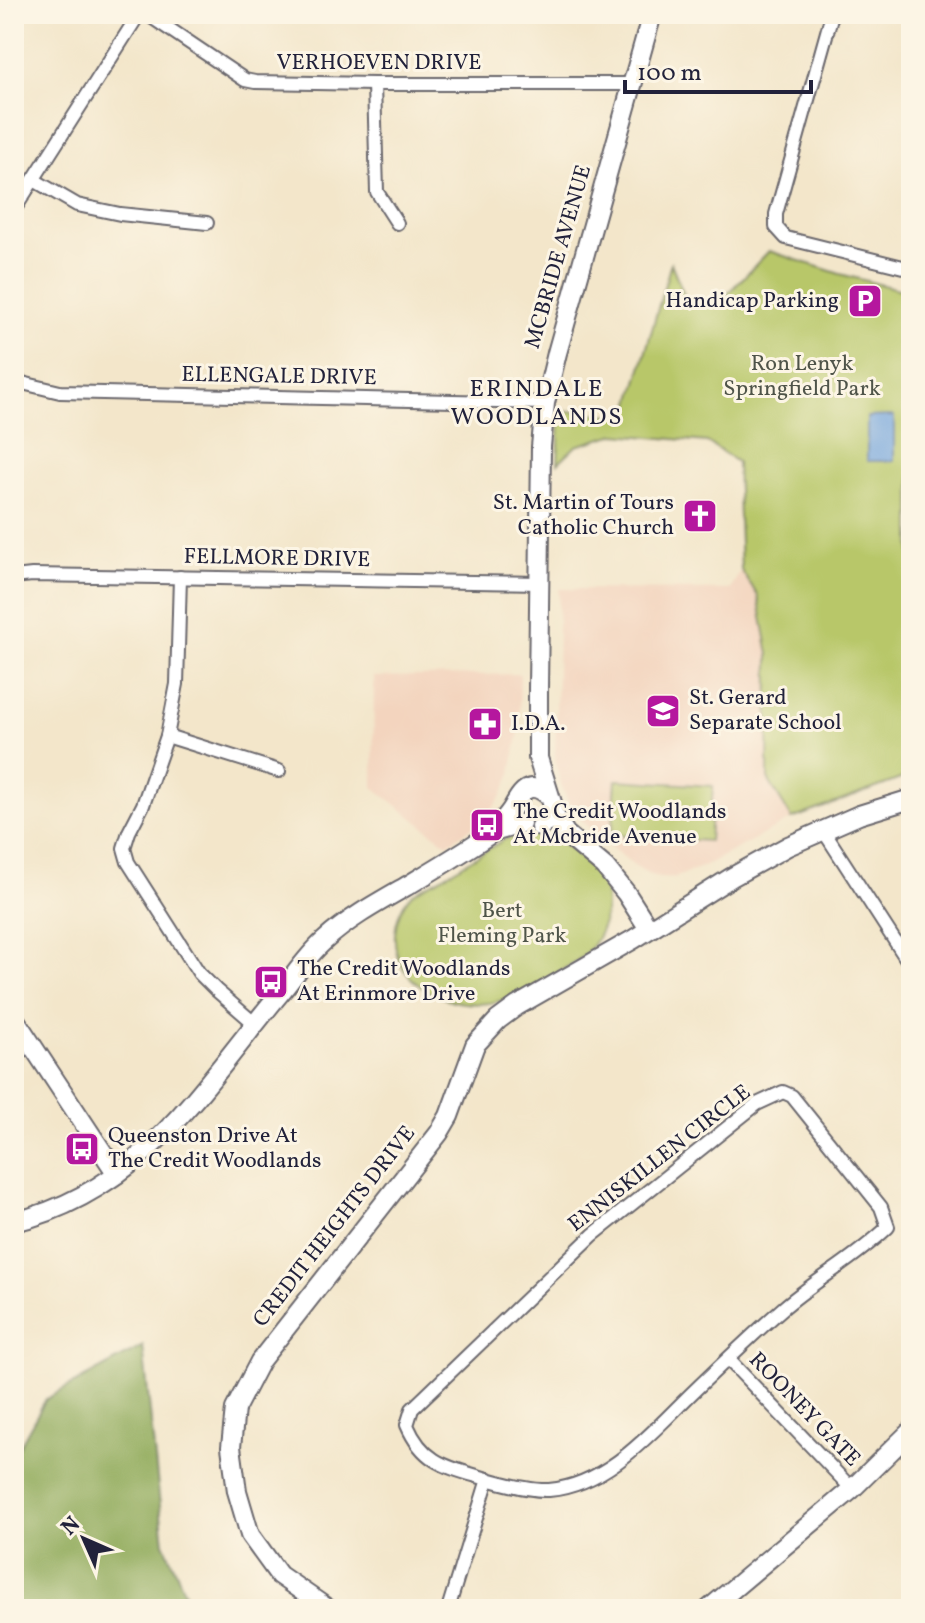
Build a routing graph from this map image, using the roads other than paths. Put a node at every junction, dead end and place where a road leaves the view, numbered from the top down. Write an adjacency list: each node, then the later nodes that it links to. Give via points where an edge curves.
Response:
1 (139, 14): 7 (street)
2 (147, 14): 5 (street, VERHOEVEN DRIVE, via 245,80)
3 (652, 14): 6 (street, MCBRIDE AVENUE)
4 (832, 14): 11 (street, via 776,227 786,238)
5 (374, 84): 6 (street, VERHOEVEN DRIVE); 10 (street, via 377,192)
6 (632, 84): 13 (street, MCBRIDE AVENUE)
7 (34, 180): 8 (street); 9 (street, via 77,205)
8 (14, 210)
9 (207, 223)
10 (397, 223)
11 (911, 269)
12 (14, 381): 13 (street, ELLENGALE DRIVE, via 60,392)
13 (545, 403): 16 (street, MCBRIDE AVENUE)
14 (14, 577): 15 (street, FELLMORE DRIVE)
15 (180, 577): 16 (street, FELLMORE DRIVE); 17 (street, via 177,684)
16 (539, 583): 18 (street, MCBRIDE AVENUE)
17 (167, 736): 19 (street); 28 (street, via 124,848 128,862 199,973)
18 (538, 758): 21 (street, MCBRIDE AVENUE); 22 (street, MCBRIDE AVENUE)
19 (279, 771)
20 (911, 799): 23 (street, CREDIT HEIGHTS DRIVE)
21 (550, 804): 22 (street, via 546,824); 22 (street, via 537,789); 24 (street, MCBRIDE AVENUE)
22 (525, 812): 24 (street); 28 (street, via 338,928)
23 (823, 830): 25 (street, CREDIT HEIGHTS DRIVE, via 758,862); 26 (street)
24 (566, 834): 25 (street, via 605,867)
25 (649, 929): 35 (street, CREDIT HEIGHTS DRIVE, via 517,1006 479,1039 439,1133 260,1361 235,1409 231,1447 250,1535 279,1575)
26 (911, 966)
27 (14, 1018): 29 (street)
28 (254, 1023): 29 (street, via 174,1125)
29 (117, 1174): 30 (street, via 70,1202)
30 (14, 1222)
31 (728, 1359): 33 (street, ENNISKILLEN CIRCLE, via 645,1438 594,1475 549,1490); 33 (street, ENNISKILLEN CIRCLE, via 785,1306 888,1227 881,1207 792,1096 783,1092 757,1104 593,1235 412,1409 407,1425 425,1454); 34 (street, ROONEY GATE)
32 (911, 1431): 34 (street)
33 (488, 1479): 36 (street)
34 (852, 1489): 37 (street)
35 (328, 1609)
36 (448, 1609)
37 (709, 1609)

